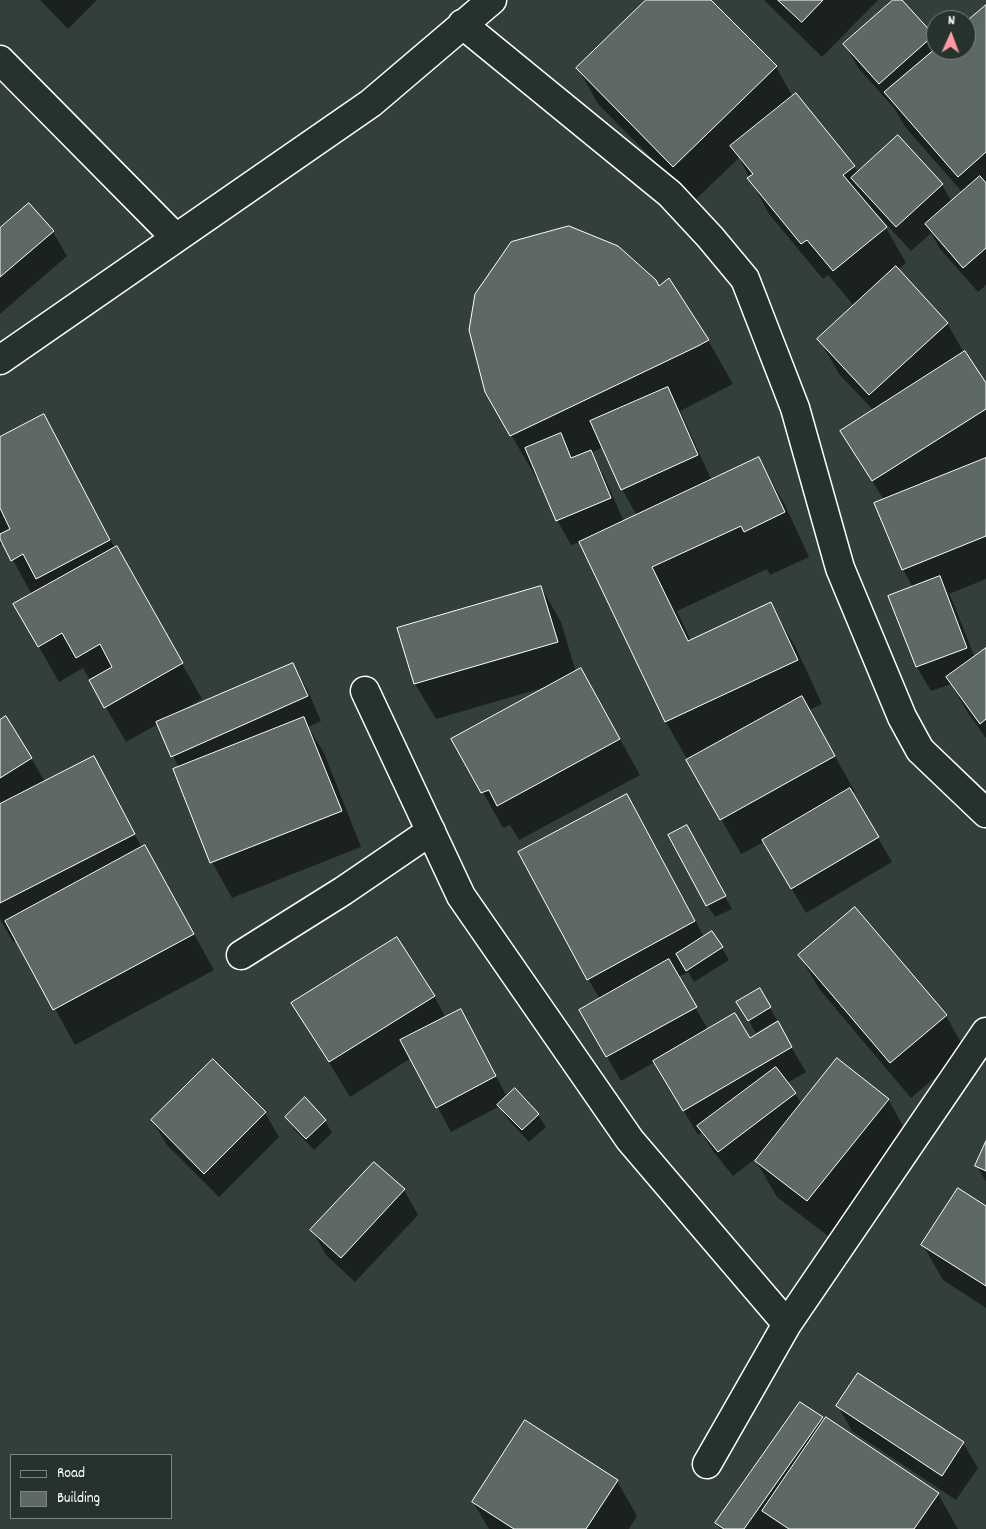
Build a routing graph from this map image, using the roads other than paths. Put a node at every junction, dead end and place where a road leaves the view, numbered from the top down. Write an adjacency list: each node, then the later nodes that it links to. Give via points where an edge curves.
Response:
1 (492, 0): 2 (street)
2 (462, 24): 4 (street, via 371,103); 7 (street, via 670,194 745,279 795,408 840,568 902,717 920,750)
3 (0, 60): 4 (street)
4 (176, 236): 5 (street)
5 (0, 360)
6 (365, 691): 8 (street)
7 (986, 813)
8 (431, 831): 9 (street); 11 (street, via 461,896 630,1140)
9 (241, 955)
10 (986, 1032): 11 (street)
11 (787, 1324): 12 (street)
12 (707, 1464)

